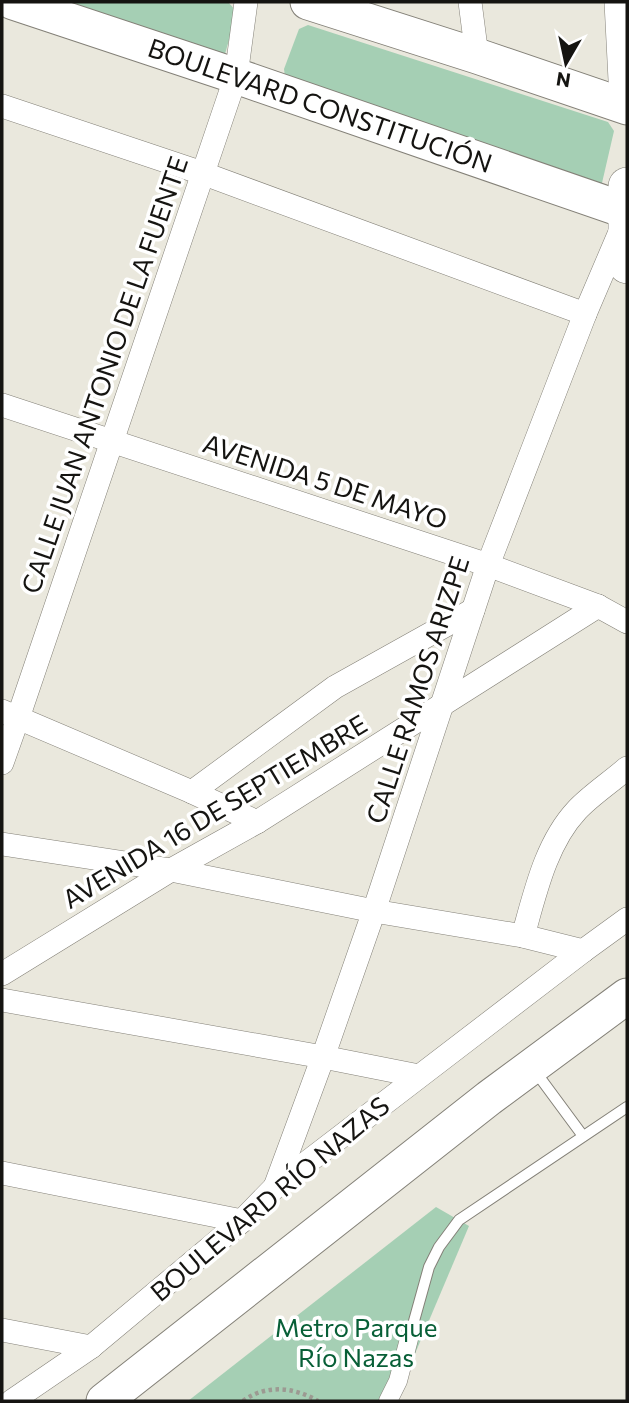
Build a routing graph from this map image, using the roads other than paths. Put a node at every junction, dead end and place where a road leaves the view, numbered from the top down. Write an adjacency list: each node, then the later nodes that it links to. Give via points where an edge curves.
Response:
1 (13, 2): 7 (main road, BOULEVARD CONSTITUCIÓN)
2 (246, 2): 7 (street, CALLE JUAN ANTONIO DE LA FUENTE)
3 (309, 2): 6 (main road)
4 (470, 2): 6 (street)
5 (623, 2): 8 (highway)
6 (477, 56): 10 (main road)
7 (236, 76): 11 (street, CALLE JUAN ANTONIO DE LA FUENTE); 13 (main road, BOULEVARD CONSTITUCIÓN)
8 (627, 80)
9 (2, 106): 11 (street)
10 (627, 107)
11 (202, 173): 15 (street); 17 (street, CALLE JUAN ANTONIO DE LA FUENTE)
12 (627, 186): 13 (highway)
13 (627, 214): 14 (highway); 15 (street, CALLE RAMOS ARIZPE)
14 (627, 265)
15 (585, 314): 18 (street, CALLE RAMOS ARIZPE)
16 (2, 405): 17 (street, AVENIDA 5 DE MAYO)
17 (113, 442): 18 (street, AVENIDA 5 DE MAYO); 23 (street, CALLE JUAN ANTONIO DE LA FUENTE)
18 (488, 565): 19 (street, AVENIDA 5 DE MAYO); 20 (street, CALLE RAMOS ARIZPE)
19 (598, 606): 21 (street, AVENIDA 5 DE MAYO); 22 (street, AVENIDA 16 DE SEPTIEMBRE)
20 (473, 610): 22 (street, CALLE RAMOS ARIZPE); 26 (street, via 335,687)
21 (627, 622)
22 (443, 705): 27 (street, AVENIDA 16 DE SEPTIEMBRE); 30 (street, CALLE RAMOS ARIZPE)
23 (10, 714): 24 (street, CALLE JUAN ANTONIO DE LA FUENTE); 26 (street)
24 (2, 763)
25 (627, 768): 32 (street, via 578,808 560,830)
26 (192, 792): 27 (street)
27 (257, 822): 29 (street, AVENIDA 16 DE SEPTIEMBRE)
28 (2, 844): 29 (street)
29 (171, 870): 30 (street); 34 (street, AVENIDA 16 DE SEPTIEMBRE)
30 (374, 911): 32 (street); 37 (street, CALLE RAMOS ARIZPE)
31 (627, 919): 33 (street, BOULEVARD RÍO NAZAS)
32 (523, 936): 33 (street)
33 (583, 951): 39 (street, BOULEVARD RÍO NAZAS)
34 (2, 974)
35 (627, 996): 38 (main road, BOULEVARD RÍO NAZAS)
36 (2, 1000): 37 (street)
37 (323, 1057): 39 (street); 43 (street, CALLE RAMOS ARIZPE)
38 (532, 1067): 41 (lane); 49 (main road, BOULEVARD RÍO NAZAS)
39 (419, 1076): 43 (street, BOULEVARD RÍO NAZAS)
40 (627, 1107): 41 (lane)
41 (583, 1136): 46 (lane, via 459,1220 429,1267)
42 (2, 1173): 44 (street)
43 (275, 1187): 44 (street, BOULEVARD RÍO NAZAS)
44 (242, 1221): 47 (street, BOULEVARD RÍO NAZAS)
45 (2, 1331): 47 (street)
46 (409, 1339): 50 (street)
47 (91, 1347): 48 (street, BOULEVARD RÍO NAZAS)
48 (12, 1401)
49 (104, 1401)
50 (388, 1401)

